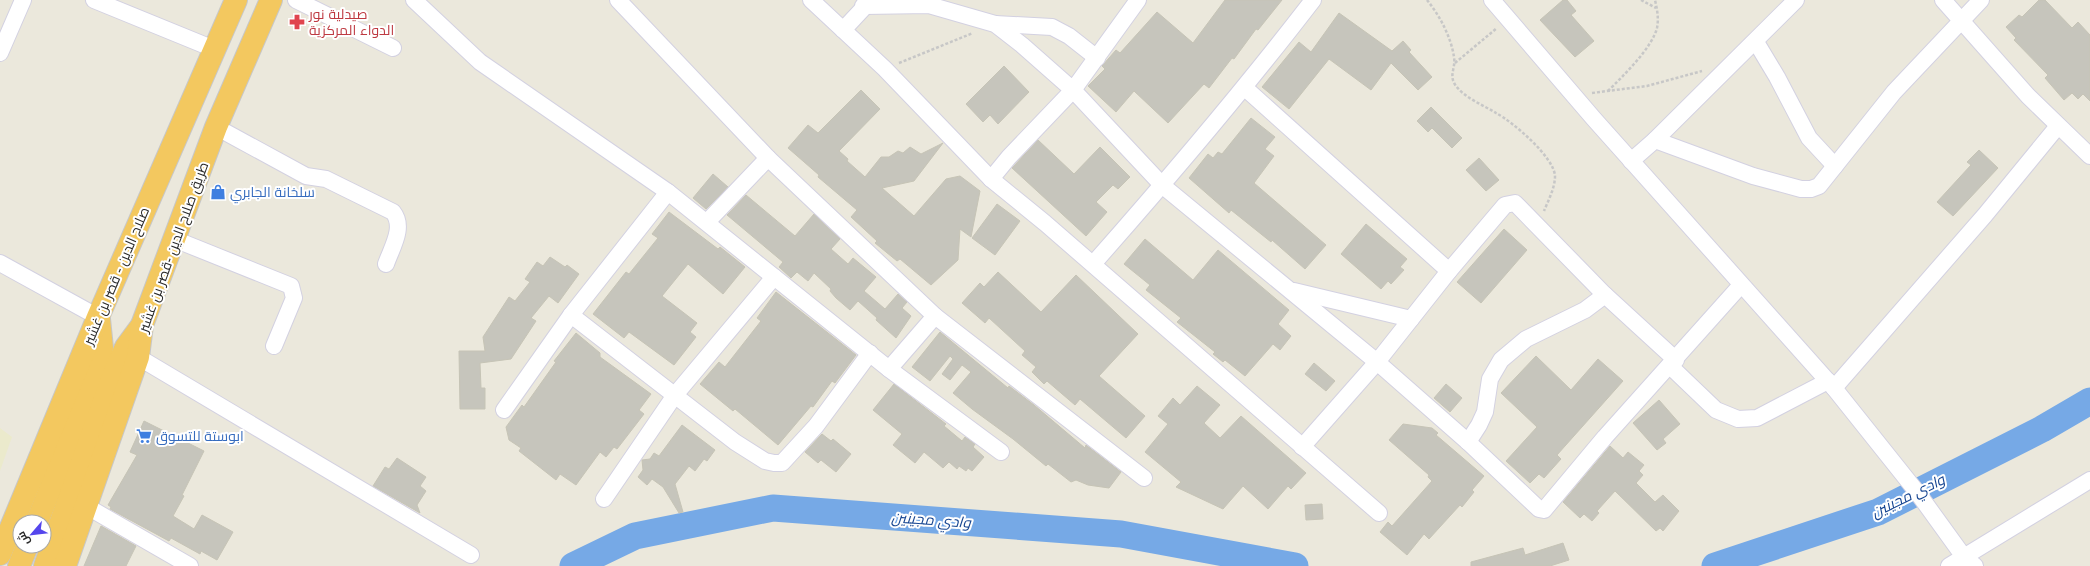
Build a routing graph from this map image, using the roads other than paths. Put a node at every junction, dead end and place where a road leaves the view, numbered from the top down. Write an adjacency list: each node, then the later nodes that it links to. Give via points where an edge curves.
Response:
1 (23, 0): 22 (street)
2 (94, 0): 21 (street)
3 (236, 0): 21 (highway, صلاح الدين - قصر بن غشير)
4 (271, 0): 27 (highway, طريق صلاح الدين -قصر بن غشير)
5 (296, 0): 20 (street)
6 (414, 0): 35 (street, via 480,62)
7 (618, 0): 30 (street)
8 (811, 0): 18 (street)
9 (1138, 0): 23 (street)
10 (1313, 0): 24 (street)
11 (1492, 0): 31 (street)
12 (1796, 0): 19 (street)
13 (1943, 0): 16 (street)
14 (1981, 0): 16 (street)
15 (867, 3): 17 (street, via 929,5); 18 (street)
16 (1961, 22): 26 (street); 32 (street, via 1904,81)
17 (995, 24): 23 (street, via 1052,27 1069,36); 25 (street)
18 (843, 30): 33 (street, via 885,69)
19 (1756, 42): 28 (street); 32 (street, via 1809,138)
20 (393, 48)
21 (214, 49): 48 (highway, صلاح الدين - قصر بن غشير)
22 (0, 53)
23 (1097, 58): 25 (street)
24 (1245, 88): 34 (street); 41 (street)
25 (1073, 90): 33 (street); 34 (street)
26 (2058, 126): 29 (street); 57 (street, via 1985,215)
27 (216, 127): 37 (highway, طريق صلاح الدين -قصر بن غشير); 39 (street, via 306,176 326,179 393,212 398,218 399,226)
28 (1655, 140): 31 (street); 32 (street, via 1753,176 1801,189 1819,186)
29 (2090, 156)
30 (768, 158): 36 (street); 47 (street)
31 (1631, 161): 43 (street)
32 (1835, 166)
33 (991, 179): 40 (street)
34 (1163, 186): 40 (street); 44 (street)
35 (668, 192): 36 (street); 46 (street)
36 (707, 222): 42 (street)
37 (174, 239): 50 (highway, طريق صلاح الدين -قصر بن غشير); 51 (street, via 291,286 294,298)
38 (0, 263): 48 (street)
39 (386, 264)
40 (1093, 264): 61 (street)
41 (1449, 271): 45 (street, via 1504,205 1515,204); 49 (street)
42 (774, 277): 52 (street); 58 (street)
43 (1741, 285): 55 (street); 57 (street)
44 (1290, 290): 49 (street); 54 (street)
45 (1605, 295): 55 (street); 60 (street, via 1584,310 1526,339 1501,360 1490,379 1485,412)
46 (571, 315): 58 (street); 59 (street)
47 (934, 316): 56 (street); 63 (street)
48 (98, 318): 68 (highway, via 102,348 99,366); 69 (highway, صلاح الدين - قصر بن غشير)
49 (1411, 319): 54 (street)
50 (142, 325): 53 (highway, طريق صلاح الدين -قصر بن غشير); 74 (highway, via 126,347 115,371)
51 (274, 346)
52 (870, 353): 56 (street); 58 (street, via 816,426 782,463 765,461 735,442)
53 (138, 357): 66 (highway, طريق صلاح الدين -قصر بن غشير); 71 (street)
54 (1377, 362): 60 (street); 61 (street)
55 (1673, 363): 57 (street, via 1716,410 1738,419 1757,418); 60 (street, via 1605,437 1544,510 1539,509)
56 (888, 369): 62 (street)
57 (1831, 385): 72 (street)
58 (675, 396): 65 (street)
59 (504, 410)
60 (1468, 442)
61 (1302, 447): 67 (street)
62 (1001, 452)
63 (1144, 478)
64 (2090, 480): 72 (street)
65 (604, 499)
66 (86, 506): 75 (highway, طريق صلاح الدين -قصر بن غشير); 76 (street)
67 (1379, 513)
68 (40, 514)
69 (0, 554)
70 (24, 554): 73 (highway)
71 (471, 555)
72 (1970, 561): 77 (street)
73 (19, 566)
74 (46, 566)
75 (65, 566)
76 (190, 566)
77 (1949, 566)

